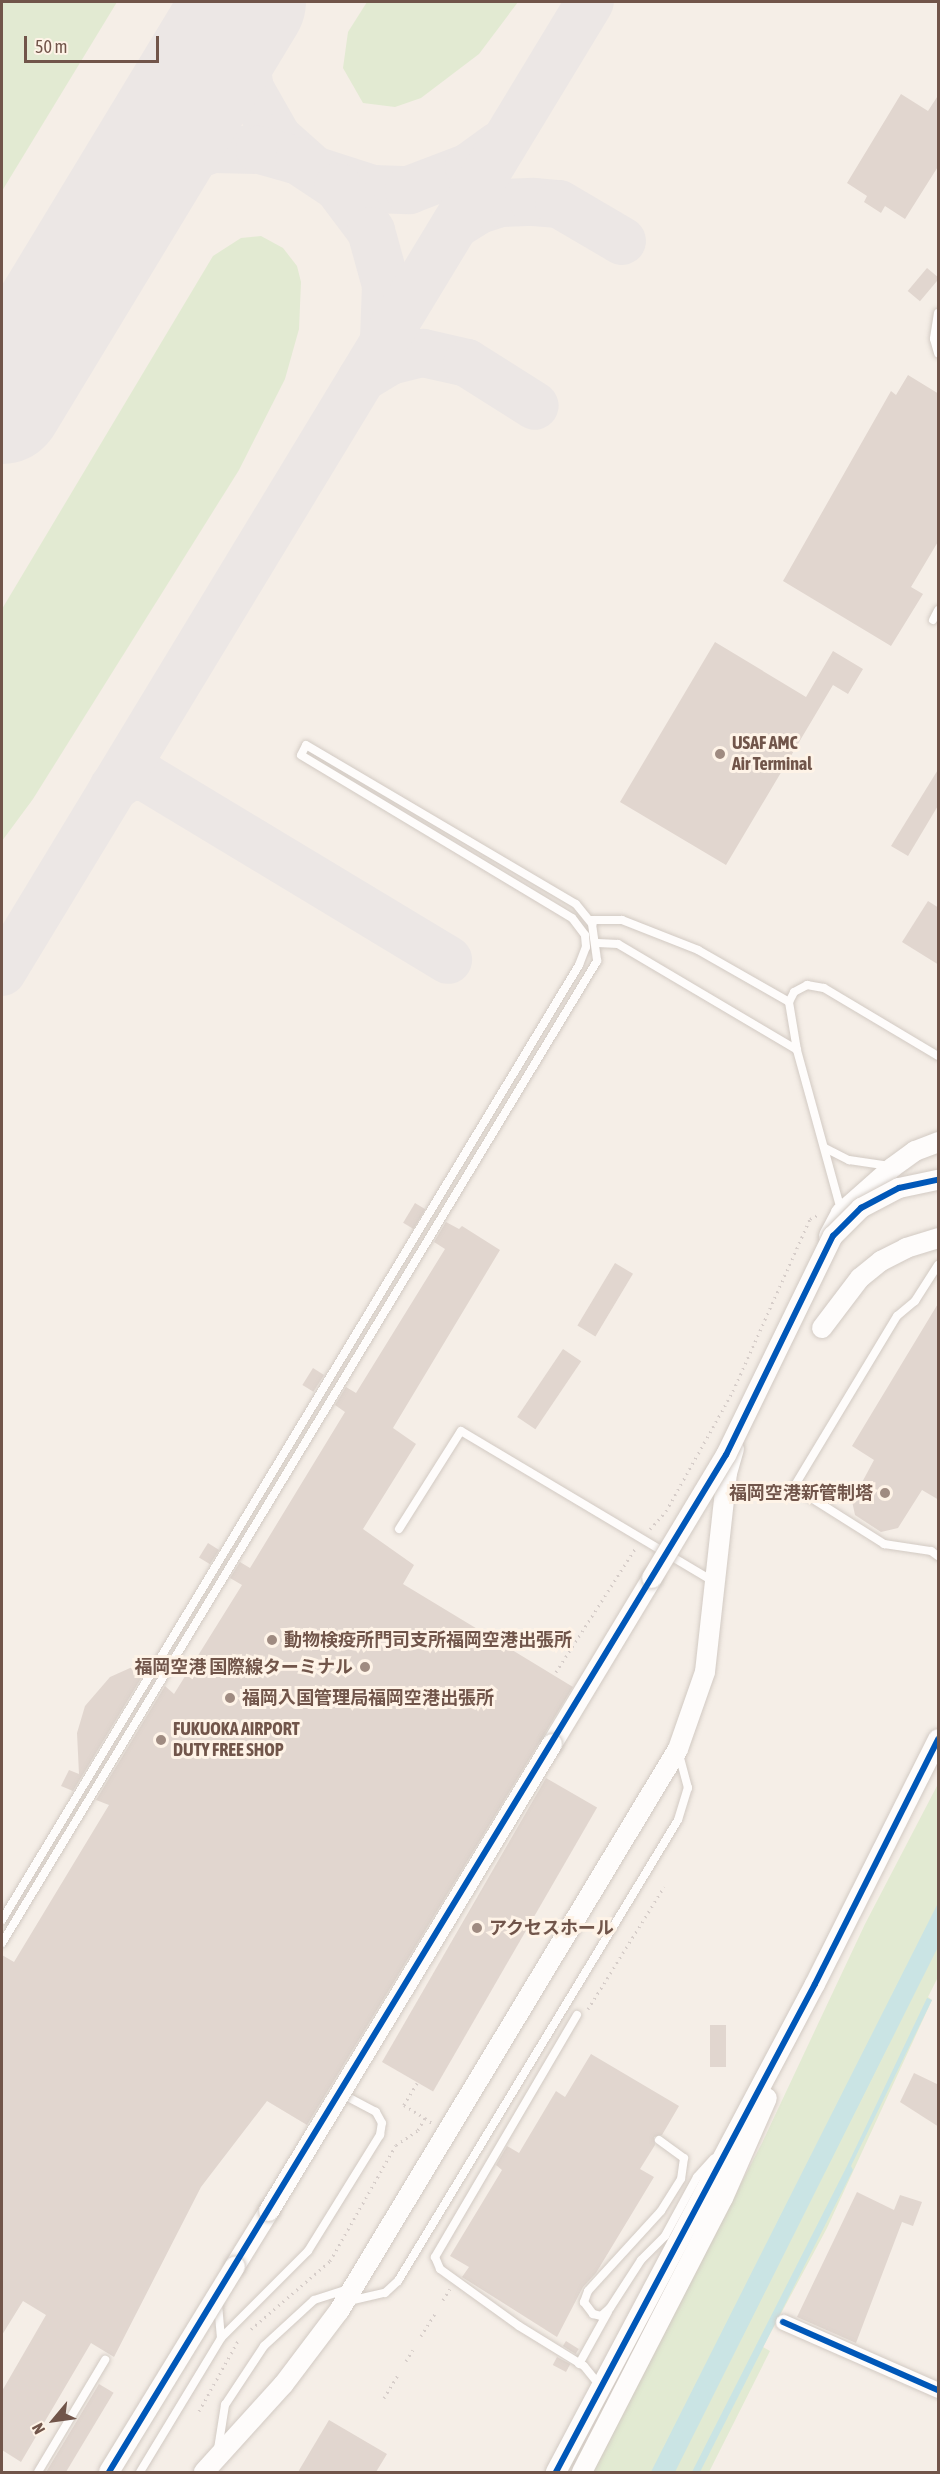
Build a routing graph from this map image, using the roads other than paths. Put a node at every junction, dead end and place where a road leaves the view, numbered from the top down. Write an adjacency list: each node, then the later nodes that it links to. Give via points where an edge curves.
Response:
1 (939, 313): 2 (lane, via 934,339)
2 (939, 353)
3 (939, 610): 4 (lane)
4 (933, 620)
5 (590, 920): 6 (lane); 7 (lane, via 622,920 698,950); 23 (lane, via 576,904 306,745 301,755 572,918 585,935 586,947 579,966)
6 (598, 943): 8 (lane, via 618,944); 24 (lane, via 597,961)
7 (789, 1002): 8 (lane); 9 (lane, via 800,987 824,988)
8 (797, 1050): 11 (lane)
9 (939, 1056)
10 (939, 1142): 12 (street, via 915,1151)
11 (825, 1148): 12 (lane, via 849,1160); 14 (lane)
12 (893, 1167): 14 (street)
13 (939, 1180): 39 (street, bridge, via 899,1188 861,1208 832,1236 726,1455)
14 (840, 1208): 20 (street, via 731,1455)
15 (939, 1238): 17 (street, via 881,1261 860,1278)
16 (939, 1265): 19 (lane, via 915,1301 897,1316 794,1487 884,1544 931,1551)
17 (822, 1328)
18 (399, 1529): 20 (lane, via 461,1431)
19 (939, 1556)
20 (716, 1583): 22 (street, via 705,1672)
21 (939, 1739): 26 (street)
22 (678, 1749): 29 (street); 29 (lane, via 688,1788 678,1820 398,2281 371,2299)
23 (2, 1920)
24 (2, 1943)
25 (580, 2017): 34 (lane, via 435,2257 440,2269)
26 (793, 2025): 27 (street); 43 (street, via 723,2198)
27 (736, 2131): 30 (lane, via 697,2177 665,2236 641,2260); 35 (street)
28 (658, 2140): 30 (lane, via 684,2158 684,2168 661,2211 588,2291 585,2302 593,2314 601,2316)
29 (349, 2294): 37 (street, via 283,2385); 37 (lane, via 314,2300 264,2346 225,2405)
30 (610, 2308): 34 (lane)
31 (783, 2322): 36 (street)
32 (221, 2338): 32 (lane, via 218,2295 225,2273 327,2102 338,2094 350,2096 376,2112 382,2123 380,2135 308,2251); 40 (lane)
33 (105, 2360): 38 (lane)
34 (579, 2364): 35 (lane)
35 (602, 2388): 42 (street)
36 (939, 2390)
37 (217, 2457): 41 (street)
38 (38, 2472)
39 (109, 2472)
40 (140, 2472)
41 (204, 2472)
42 (556, 2472)
43 (582, 2472)

